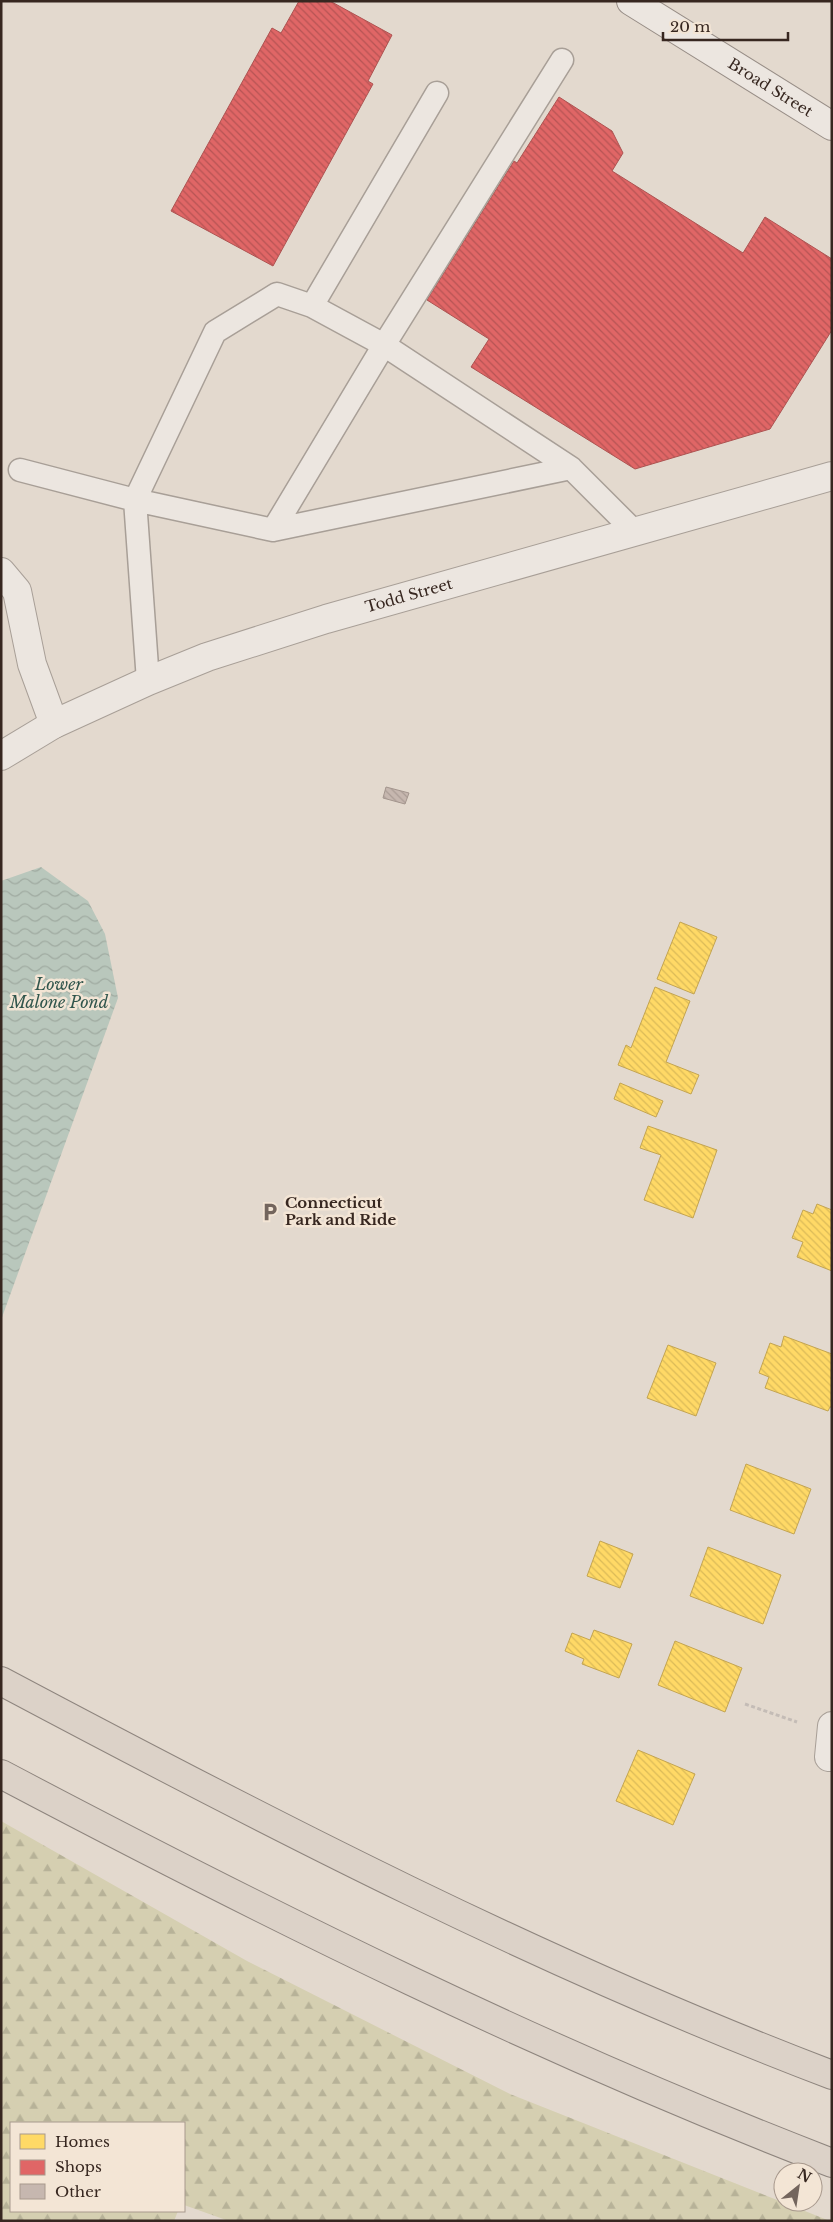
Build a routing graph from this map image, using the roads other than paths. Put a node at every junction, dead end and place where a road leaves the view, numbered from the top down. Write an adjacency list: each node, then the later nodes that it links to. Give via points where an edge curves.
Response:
1 (631, 1): 4 (street, Broad Street)
2 (562, 60): 6 (lane)
3 (437, 92): 5 (lane)
4 (832, 126)
5 (312, 306): 6 (lane); 10 (lane, via 277,294 215,332)
6 (384, 345): 7 (lane); 11 (lane)
7 (571, 468): 11 (lane); 12 (lane)
8 (20, 470): 10 (lane)
9 (832, 476): 12 (street, Todd Street)
10 (135, 500): 11 (lane); 14 (lane)
11 (273, 530)
12 (634, 531): 14 (street, Todd Street, via 326,619 207,657)
13 (1, 572): 15 (street, via 17,591 32,664)
14 (148, 681): 15 (street, Todd Street)
15 (54, 724): 16 (street, Todd Street)
16 (1, 756)
17 (1, 1681): 21 (highway, via 185,1779 388,1881 596,1977)
18 (832, 1726): 19 (street)
19 (830, 1744)
20 (1, 1774): 22 (highway, via 345,1951 562,2052)
21 (832, 2075)
22 (832, 2163)

